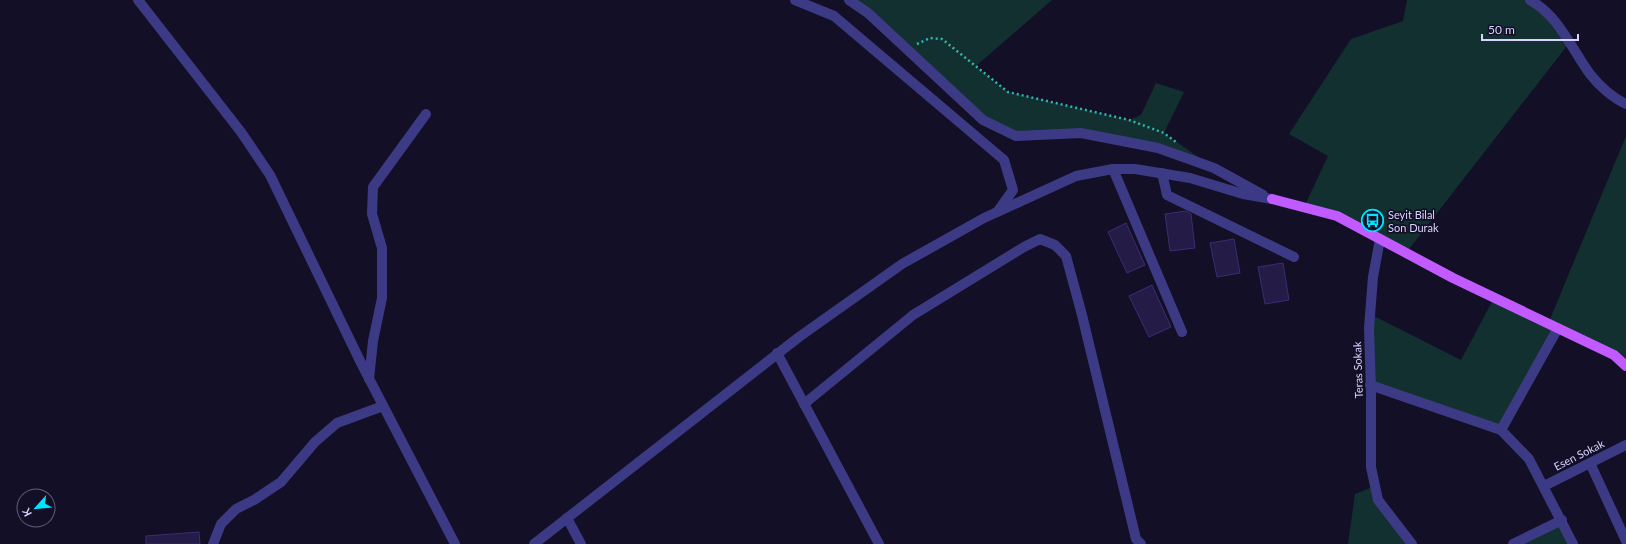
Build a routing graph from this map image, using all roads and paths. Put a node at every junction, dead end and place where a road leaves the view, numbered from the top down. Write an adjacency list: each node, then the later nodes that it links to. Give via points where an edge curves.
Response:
1 (138, 0): 19 (street, via 241,132 270,175)
2 (795, 0): 12 (street, via 834,16 1004,160 1013,190)
3 (849, 0): 5 (street, via 868,13)
4 (1530, 0): 6 (street, via 1540,5 1555,21 1591,75)
5 (906, 49): 8 (path, via 930,38 942,39 1008,92 1129,120 1164,133); 11 (street, via 983,120 1016,136 1081,133 1158,148 1214,168)
6 (1626, 104)
7 (426, 114): 19 (street, via 373,187 372,214 382,248 382,298)
8 (1176, 142)
9 (1113, 169): 10 (street); 12 (street, via 1076,176); 16 (street)
10 (1162, 173): 11 (street); 14 (street, via 1167,195)
11 (1272, 199): 13 (main road, via 1337,216)
12 (996, 212): 17 (street, via 902,264)
13 (1380, 239): 15 (main road, via 1453,278); 20 (street, Teras Sokak, via 1373,277 1369,328)
14 (1294, 257)
15 (1558, 328): 18 (main road, via 1614,355); 23 (street)
16 (1182, 332)
17 (777, 354): 21 (street); 27 (street)
18 (1626, 366)
19 (369, 379): 22 (street)
20 (1370, 385): 23 (street); 36 (street, Teras Sokak, via 1371,466 1378,500)
21 (804, 404): 34 (street); 35 (street, via 913,315 1040,239 1055,245 1066,256 1136,539)
22 (383, 406): 30 (street, via 337,423 314,442 281,482 236,509 221,524); 31 (street)
23 (1501, 430): 26 (street, via 1528,458)
24 (1626, 445): 25 (street, Esen Sokak)
25 (1590, 463): 26 (street, Esen Sokak); 29 (street)
26 (1544, 486): 28 (street)
27 (567, 518): 32 (street); 33 (street)
28 (1562, 520): 37 (street); 38 (street)
29 (1626, 541)
30 (213, 544)
31 (454, 544)
32 (534, 544)
33 (581, 544)
34 (879, 544)
35 (1141, 544)
36 (1412, 544)
37 (1513, 544)
38 (1573, 544)

